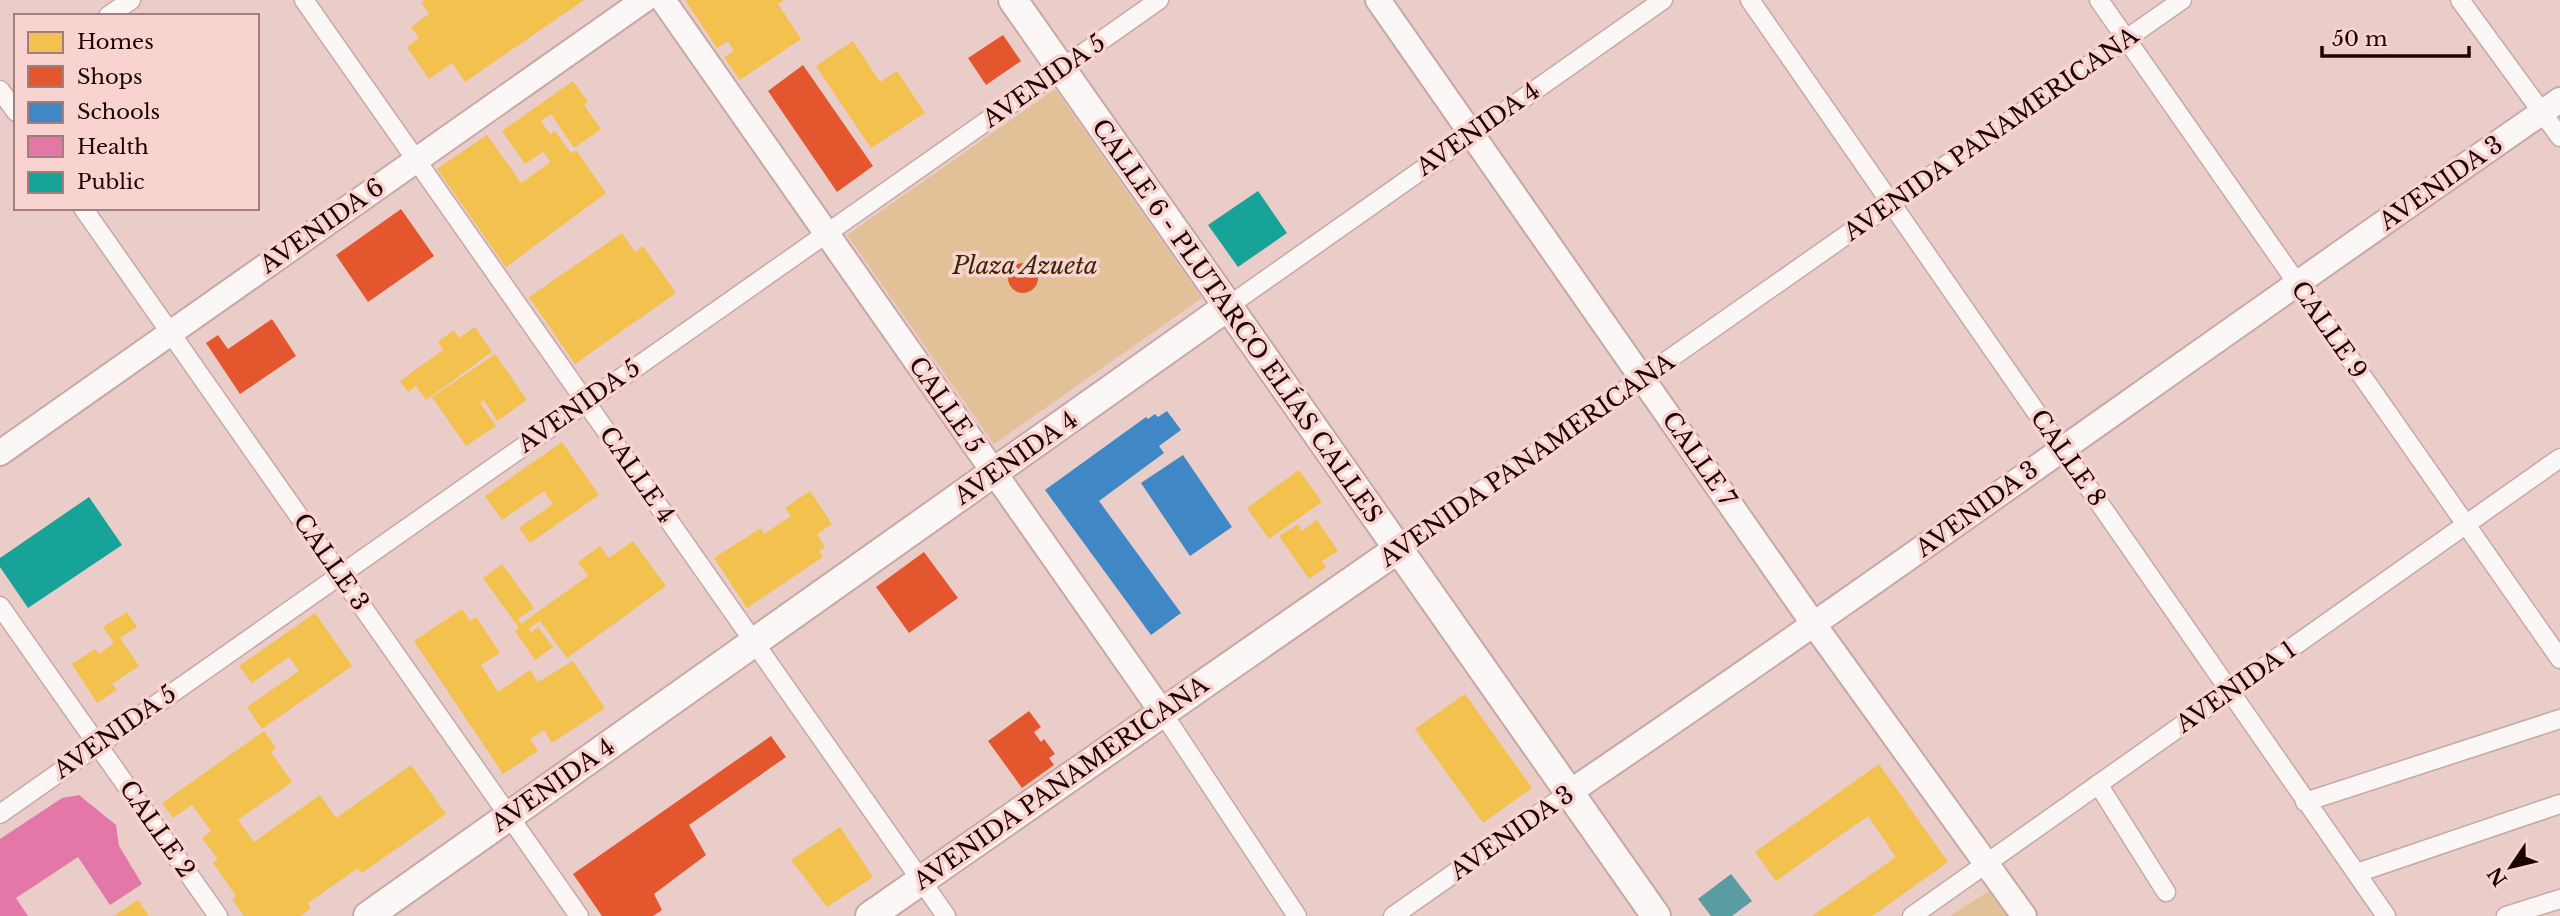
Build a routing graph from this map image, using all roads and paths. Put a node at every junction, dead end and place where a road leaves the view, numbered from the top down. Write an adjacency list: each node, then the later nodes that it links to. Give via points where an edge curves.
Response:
1 (131, 0): 13 (street)
2 (304, 0): 21 (street, CALLE 4)
3 (644, 0): 21 (street, AVENIDA 6)
4 (663, 0): 24 (street, CALLE 5)
5 (1013, 0): 15 (main road, CALLE 6 - PLUTARCO ELÍAS CALLES)
6 (1159, 0): 15 (street, AVENIDA 5)
7 (1378, 0): 19 (street, CALLE 7)
8 (1663, 0): 19 (street, AVENIDA 4)
9 (1750, 0): 22 (street, CALLE 8)
10 (2099, 0): 14 (street, CALLE 9)
11 (2182, 0): 14 (street, AVENIDA PANAMERICANA)
12 (2460, 0): 17 (street)
13 (111, 14)
14 (2126, 39): 22 (street, AVENIDA PANAMERICANA); 25 (street, CALLE 9)
15 (1061, 69): 24 (street, AVENIDA 5); 26 (main road, CALLE 6 - PLUTARCO ELÍAS CALLES)
16 (4, 89): 18 (street)
17 (2551, 107): 20 (street); 25 (street, AVENIDA 3)
18 (14, 108)
19 (1471, 133): 26 (street, AVENIDA 4); 28 (street, CALLE 7)
20 (2560, 137)
21 (416, 160): 27 (street, AVENIDA 6); 29 (street, CALLE 4)
22 (1892, 203): 28 (street, AVENIDA PANAMERICANA); 30 (street, CALLE 8)
23 (84, 210): 27 (street, CALLE 3)
24 (826, 232): 29 (street, AVENIDA 5); 33 (street, CALLE 5)
25 (2297, 283): 30 (street, AVENIDA 3); 34 (street, CALLE 9)
26 (1227, 307): 33 (main road, AVENIDA 4); 35 (main road, CALLE 6 - PLUTARCO ELÍAS CALLES)
27 (170, 333): 31 (street, AVENIDA 6); 36 (street, CALLE 3)
28 (1644, 380): 35 (street, AVENIDA PANAMERICANA); 38 (street, CALLE 7)
29 (585, 402): 36 (street, AVENIDA 5); 39 (street, CALLE 4)
30 (2062, 449): 38 (street, AVENIDA 3); 41 (street, CALLE 8)
31 (0, 453)
32 (2560, 458): 34 (street, AVENIDA 1)
33 (995, 473): 39 (main road, AVENIDA 4); 42 (street, CALLE 5)
34 (2466, 525): 40 (street, CALLE 9); 41 (street, AVENIDA 1)
35 (1398, 549): 42 (main road, AVENIDA PANAMERICANA); 46 (main road, CALLE 6 - PLUTARCO ELÍAS CALLES)
36 (340, 575): 44 (street, AVENIDA 5); 50 (street, CALLE 3)
37 (0, 606): 44 (street, CALLE 2)
38 (1815, 626): 46 (street, AVENIDA 3); 51 (street, CALLE 7)
39 (755, 643): 50 (main road, AVENIDA 4); 53 (street, CALLE 4)
40 (2560, 659)
41 (2230, 691): 45 (street, AVENIDA 1); 47 (street, CALLE 8)
42 (1162, 712): 53 (main road, AVENIDA PANAMERICANA); 61 (street, CALLE 5)
43 (2560, 719): 47 (street)
44 (98, 745): 49 (street, AVENIDA 5); 56 (street, CALLE 2)
45 (2098, 784): 51 (street, AVENIDA 1); 54 (street)
46 (1570, 792): 62 (street, AVENIDA 3); 63 (main road, CALLE 6 - PLUTARCO ELÍAS CALLES)
47 (2305, 802): 52 (street, CALLE 8)
48 (2560, 804): 52 (street)
49 (0, 814)
50 (509, 816): 57 (main road, AVENIDA 4); 58 (street, CALLE 3)
51 (1986, 864): 64 (street, AVENIDA 1); 65 (street, CALLE 7)
52 (2357, 873): 66 (street, CALLE 8)
53 (921, 880): 59 (main road, AVENIDA PANAMERICANA); 60 (street, CALLE 4)
54 (2166, 892)
55 (2560, 899): 67 (street)
56 (218, 916)
57 (368, 916)
58 (579, 916)
59 (870, 916)
60 (946, 916)
61 (1297, 916)
62 (1393, 916)
63 (1656, 916)
64 (1912, 916)
65 (2024, 916)
66 (2386, 916)
67 (2506, 916)

